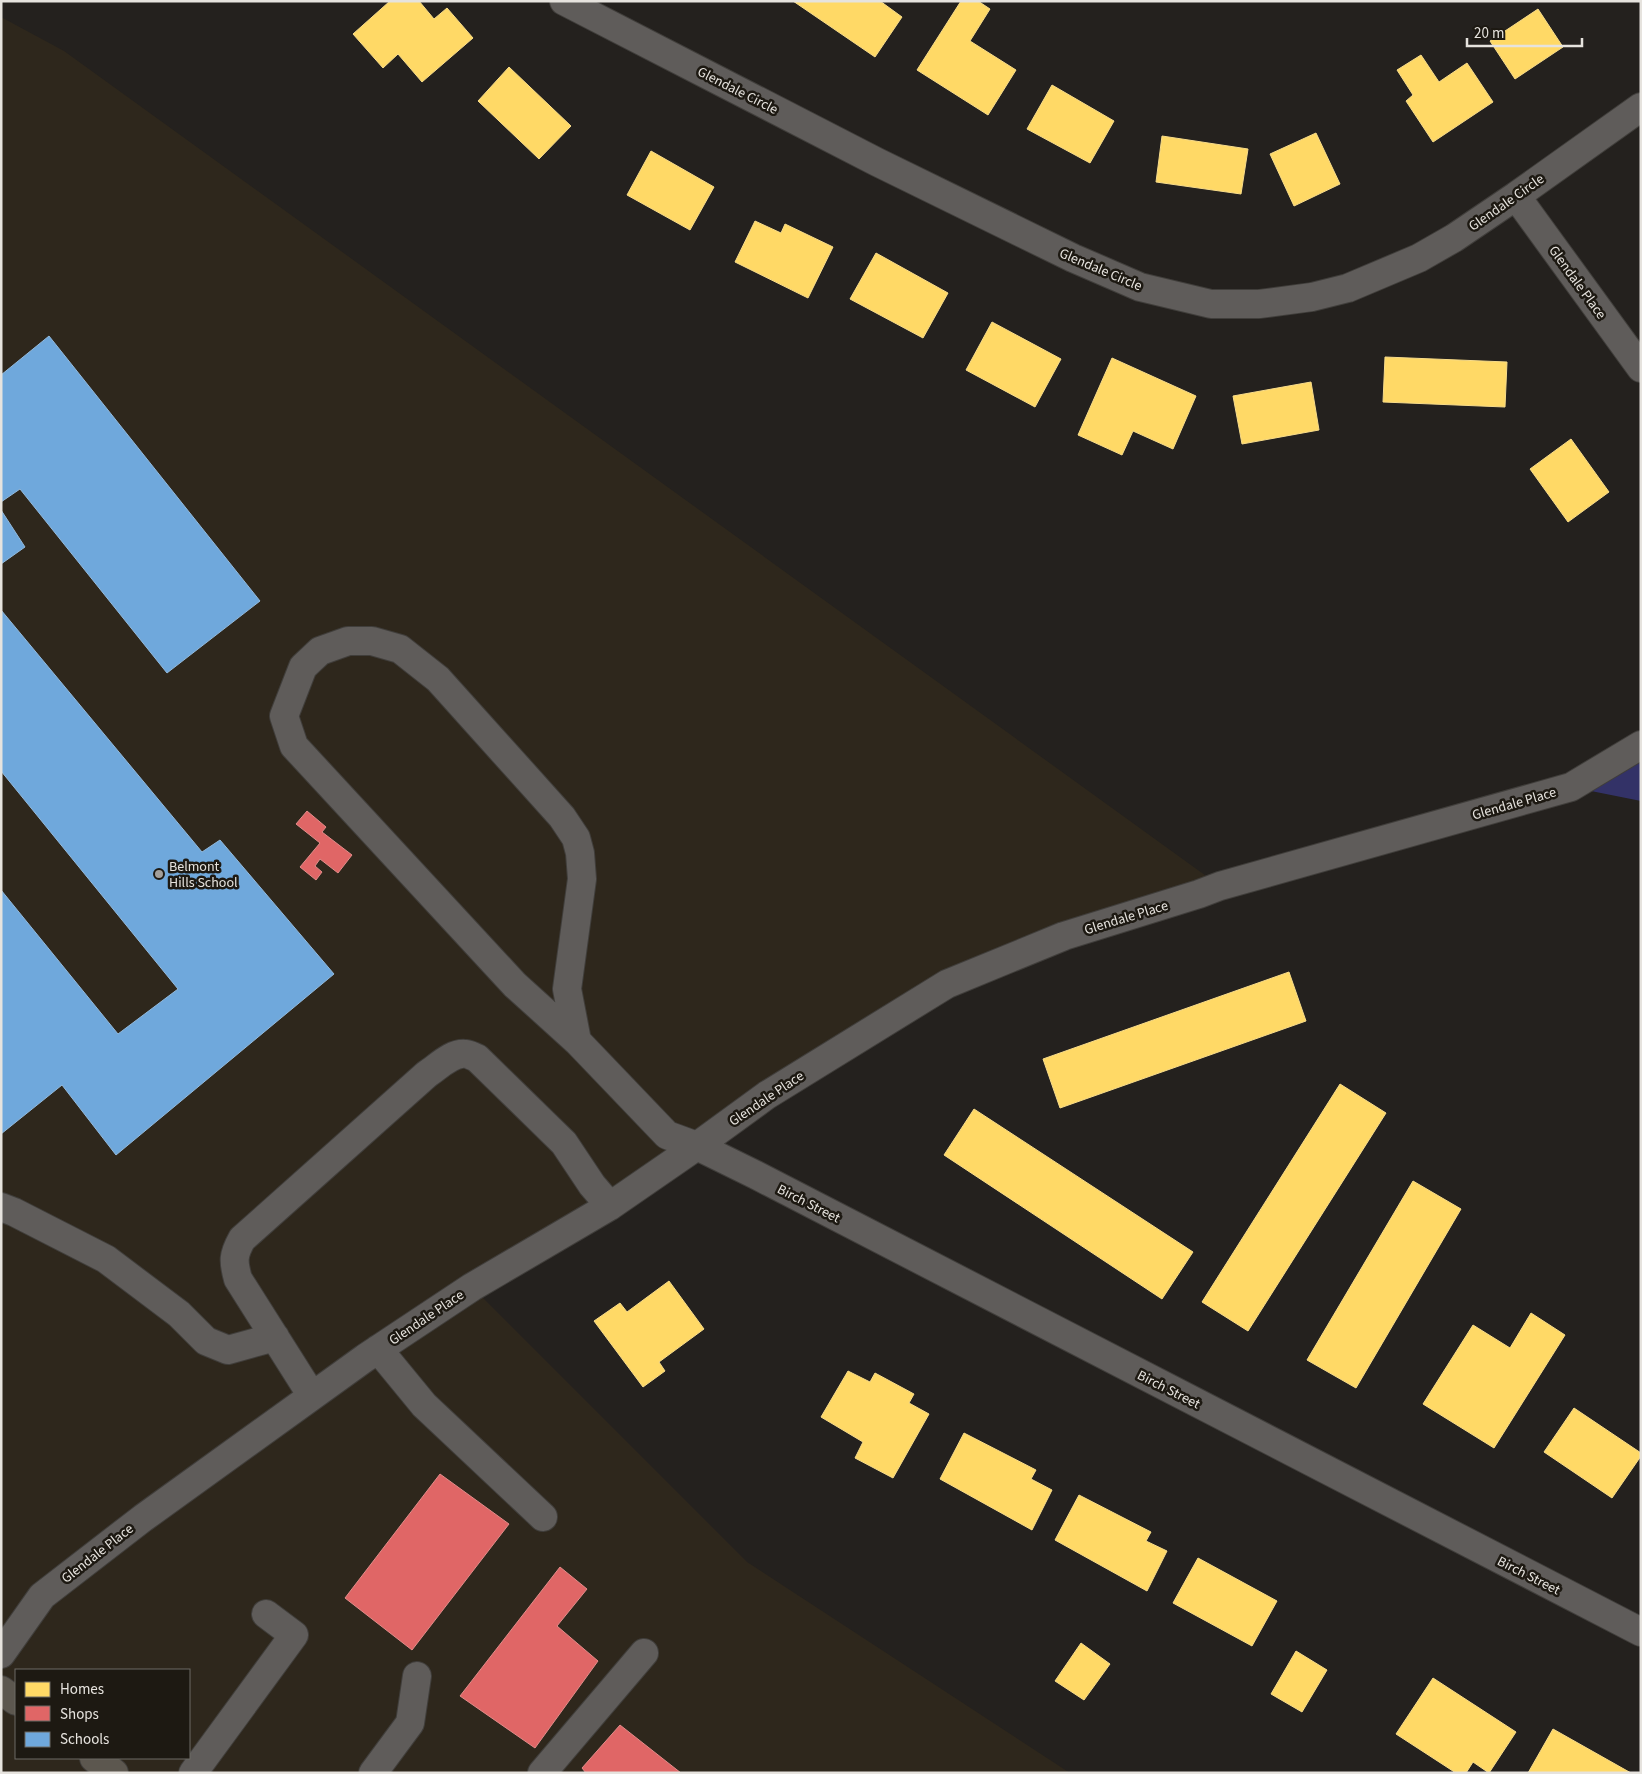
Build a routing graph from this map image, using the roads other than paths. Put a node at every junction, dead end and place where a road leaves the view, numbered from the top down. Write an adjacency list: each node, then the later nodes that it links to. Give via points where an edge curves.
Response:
1 (564, 1): 3 (street, Glendale Circle, via 877,162 1073,258 1140,287 1211,304 1259,304 1348,288 1419,258)
2 (1641, 107): 3 (street, Glendale Circle)
3 (1516, 196): 4 (street, Glendale Place)
4 (1641, 368)
5 (1641, 745): 7 (street, Glendale Place, via 1572,786 1220,886 1064,936 947,984 767,1095)
6 (577, 1041): 6 (street, Birch Street, via 515,985 294,746 284,716 303,667 320,651 348,641 372,641 400,649 438,679 562,817 576,838 582,879 567,989); 7 (street, Birch Street, via 667,1135)
7 (697, 1146): 8 (street, Glendale Place); 15 (street, Birch Street)
8 (610, 1206): 10 (street, via 564,1143 477,1058 456,1055 427,1074 242,1239 235,1252 238,1279); 11 (street, Glendale Place, via 472,1287)
9 (1, 1207): 10 (street, via 106,1259 179,1314 206,1341 228,1350)
10 (275, 1337): 12 (street)
11 (378, 1349): 12 (street, Glendale Place); 13 (street, via 424,1405)
12 (312, 1396): 17 (street, Glendale Place, via 152,1525 42,1596)
13 (543, 1518)
14 (266, 1614): 23 (street, via 294,1635)
15 (1641, 1632)
16 (644, 1653): 25 (street)
17 (1, 1654)
18 (417, 1676): 24 (street, via 410,1723)
19 (1, 1690): 20 (main road)
20 (15, 1700)
21 (95, 1759): 22 (main road)
22 (114, 1773)
23 (192, 1773)
24 (373, 1773)
25 (542, 1773)

